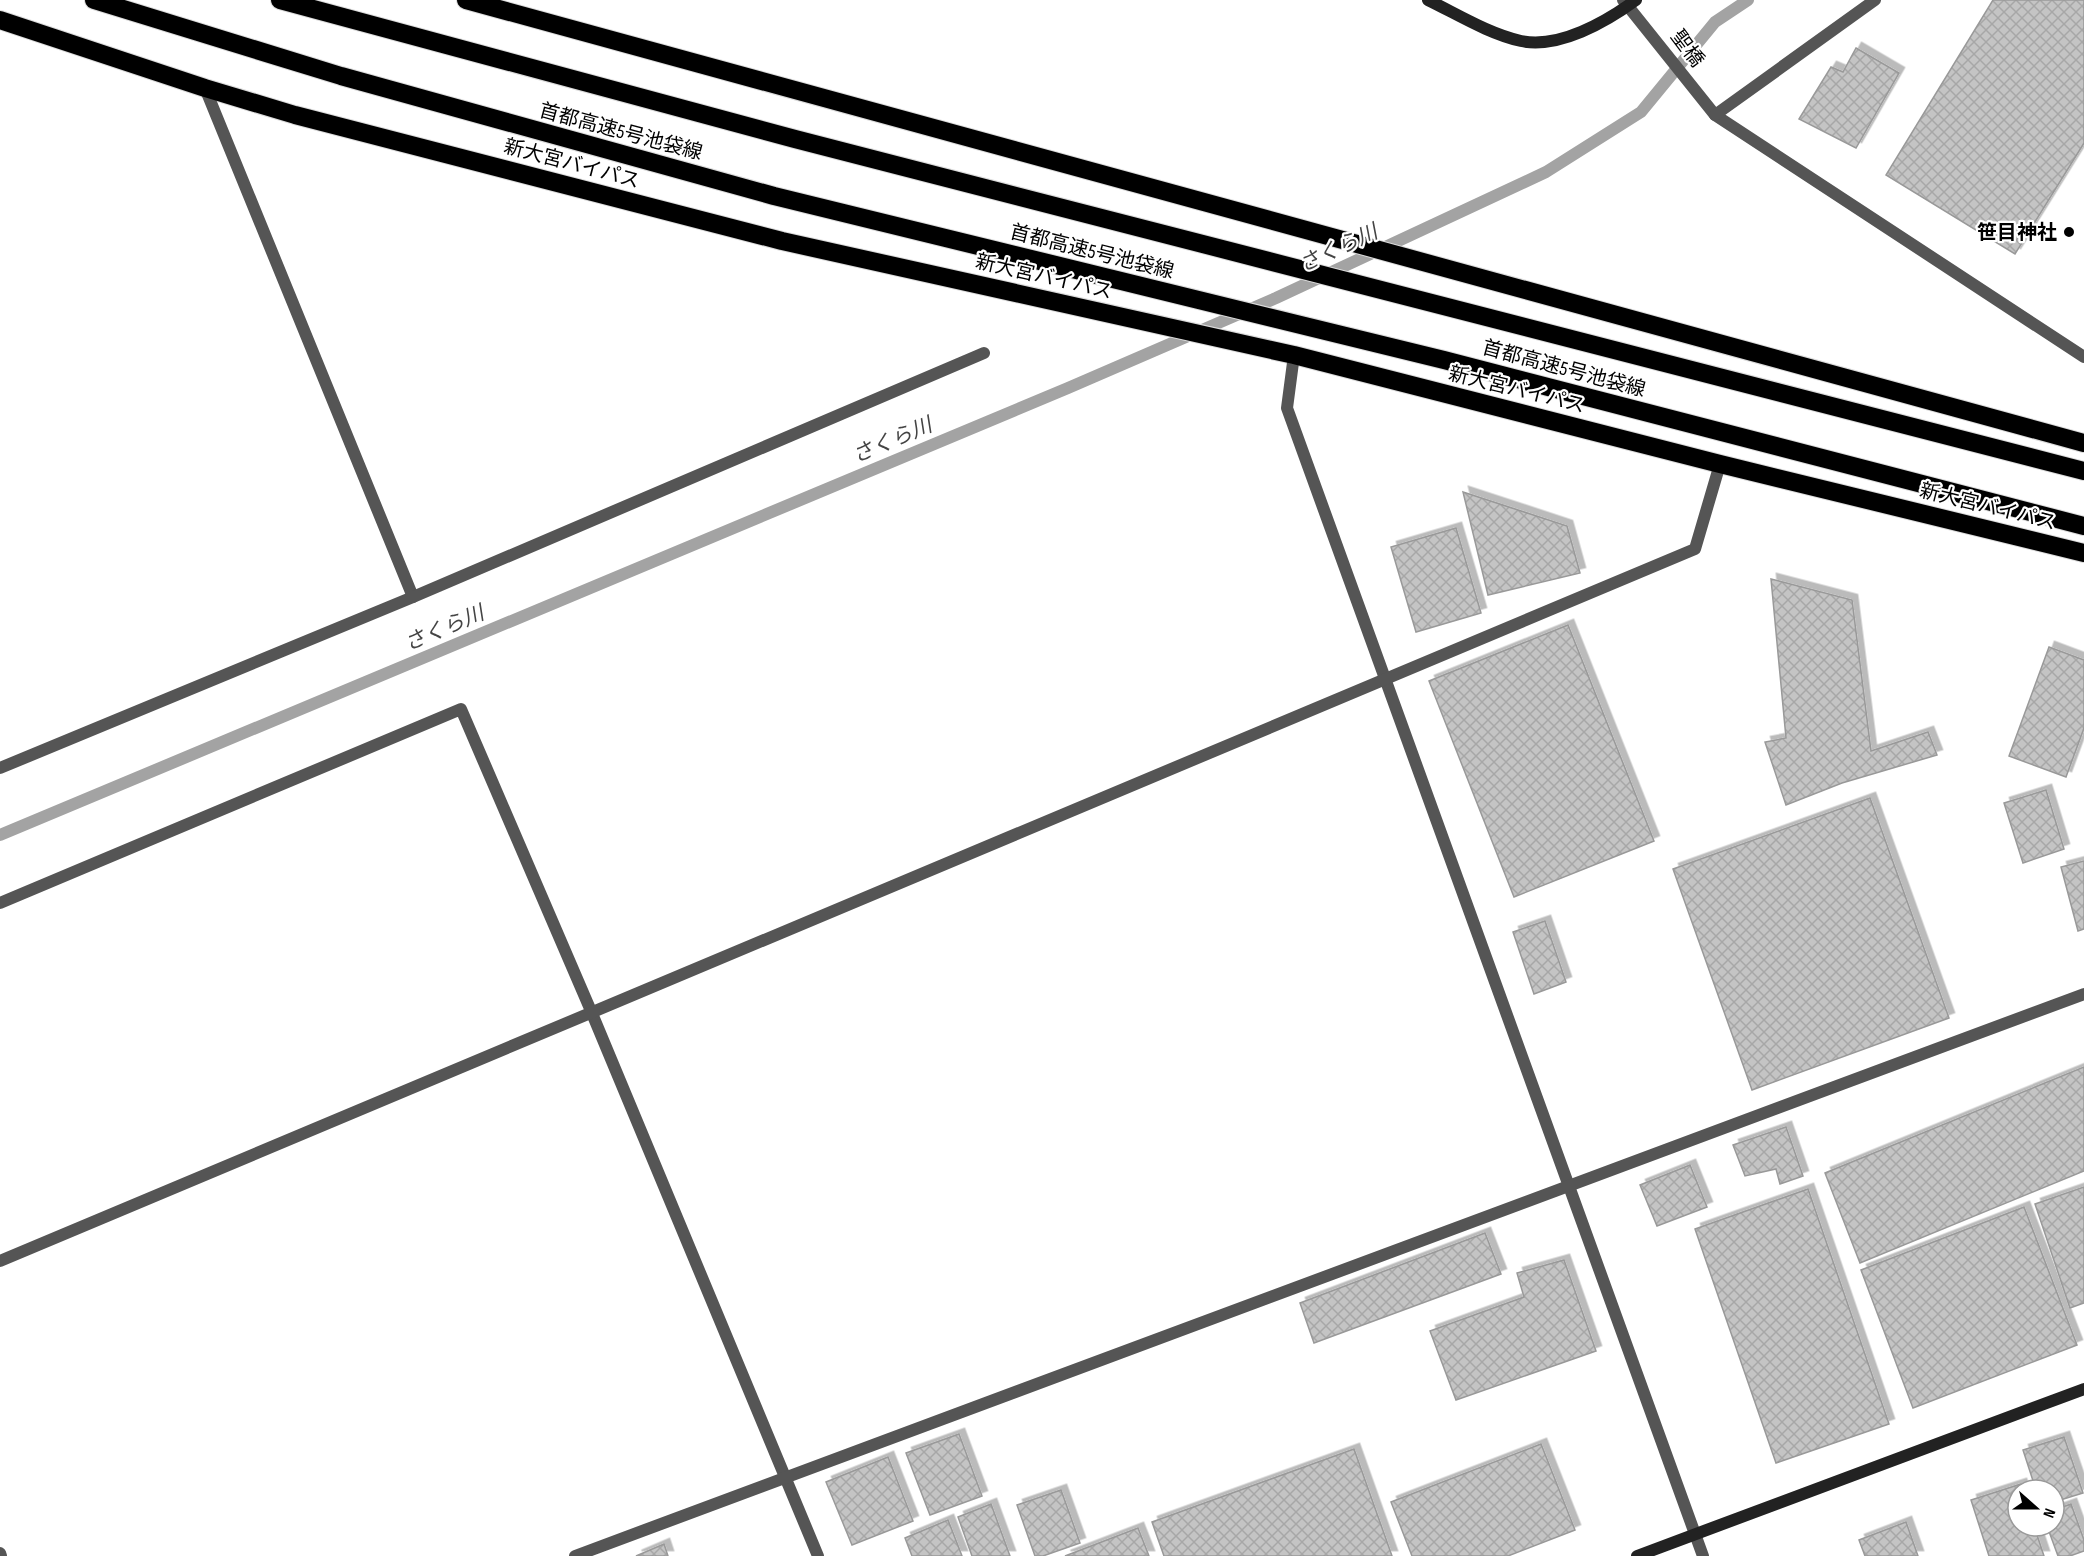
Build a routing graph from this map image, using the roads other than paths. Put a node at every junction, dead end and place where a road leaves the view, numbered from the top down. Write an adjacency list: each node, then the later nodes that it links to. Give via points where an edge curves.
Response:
1 (94, 0): 16 (highway, 首都高速5号池袋線, via 341,76 774,196 1455,363)
2 (280, 0): 15 (highway, 首都高速5号池袋線, via 795,139)
3 (466, 0): 13 (highway)
4 (1428, 0): 6 (street, via 1502,35 1541,42 1575,34)
5 (1875, 0): 9 (street)
6 (1629, 2): 9 (street, 聖橋)
7 (0, 20): 8 (highway, 新大宮バイパス)
8 (205, 88): 11 (highway, 新大宮バイパス, via 295,115 782,241); 20 (street)
9 (1715, 115): 12 (street, 聖橋)
10 (984, 353): 20 (street)
11 (1294, 355): 14 (highway, 新大宮バイパス); 21 (street, via 1287,408)
12 (2084, 357)
13 (2084, 443)
14 (1720, 464): 17 (highway, 新大宮バイパス); 21 (street, via 1695,549)
15 (2084, 471)
16 (2084, 526)
17 (1981, 527): 18 (highway, 新大宮バイパス); 19 (highway)
18 (2084, 553)
19 (2084, 562)
20 (413, 597): 22 (street)
21 (1386, 678): 25 (street); 26 (street)
22 (0, 768)
23 (0, 903): 25 (street, via 461,709)
24 (2084, 994): 26 (street)
25 (591, 1011): 27 (street); 29 (street)
26 (1570, 1186): 29 (street); 30 (street)
27 (0, 1261)
28 (2084, 1389): 30 (street)
29 (786, 1478): 31 (street); 32 (street)
30 (1696, 1534): 33 (street); 34 (street)
31 (575, 1556)
32 (818, 1556)
33 (1637, 1556)
34 (1703, 1556)

